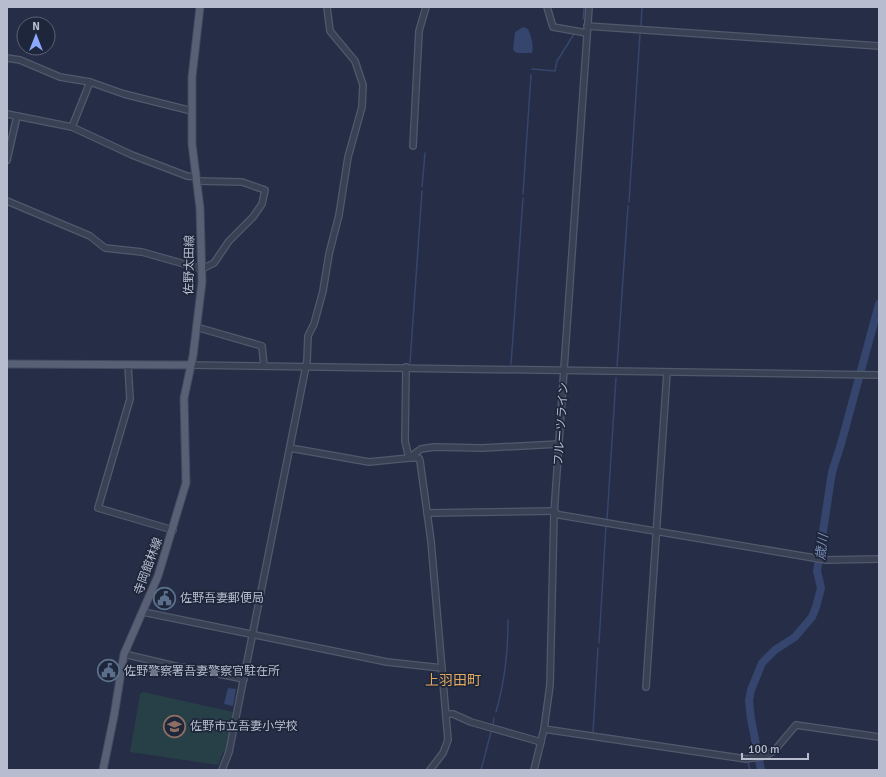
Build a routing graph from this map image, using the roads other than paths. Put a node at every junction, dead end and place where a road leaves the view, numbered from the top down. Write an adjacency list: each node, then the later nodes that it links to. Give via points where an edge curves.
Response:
1 (200, 7): 11 (main road, 佐野太田線, via 192,77)
2 (328, 7): 25 (street, via 330,31 356,61 363,85 362,107 348,157 323,291 308,336)
3 (426, 7): 15 (street, via 419,31)
4 (547, 7): 7 (street, via 553,27)
5 (589, 7): 6 (street, フルーツライン)
6 (588, 26): 7 (street, フルーツライン); 8 (street)
7 (587, 33): 27 (street, フルーツライン)
8 (879, 46)
9 (7, 58): 10 (street, via 20,60 60,77)
10 (90, 82): 11 (street, via 124,94); 14 (street)
11 (192, 111): 17 (main road, 佐野太田線, via 192,144)
12 (7, 114): 13 (street)
13 (17, 116): 14 (street); 16 (street)
14 (72, 127): 17 (street, via 132,155)
15 (413, 146)
16 (7, 160)
17 (197, 180): 19 (main road, 佐野太田線); 19 (street, via 242,182 265,190 262,204 253,217 229,241 214,263)
18 (7, 200): 19 (street, via 90,236 105,248 142,252)
19 (202, 269): 20 (main road, 佐野太田線)
20 (196, 327): 23 (main road, 佐野太田線); 24 (street, via 262,346)
21 (7, 364): 22 (main road)
22 (128, 364): 23 (main road); 35 (street, via 130,399 98,508)
23 (190, 365): 24 (street); 35 (main road, 寺岡館林線, via 183,404 186,483)
24 (264, 366): 25 (street)
25 (306, 366): 26 (street); 31 (street)
26 (406, 367): 27 (street); 32 (street, via 405,440)
27 (565, 371): 28 (street); 30 (street, フルーツライン)
28 (667, 372): 29 (street); 36 (street)
29 (879, 375)
30 (559, 444): 32 (street, via 482,448 434,446 421,449); 33 (street, フルーツライン)
31 (290, 448): 32 (street, via 369,462); 39 (street)
32 (409, 458): 34 (street, via 419,458)
33 (555, 512): 34 (street); 36 (street); 45 (street, フルーツライン, via 551,673)
34 (427, 513): 41 (street)
35 (173, 530): 38 (main road, 寺岡館林線, via 158,576)
36 (656, 531): 37 (street, via 824,560); 43 (street)
37 (879, 559)
38 (142, 612): 39 (street); 40 (main road, 寺岡館林線)
39 (252, 634): 41 (street, via 387,662); 42 (street)
40 (124, 654): 42 (street); 48 (main road, 寺岡館林線)
41 (442, 668): 44 (street)
42 (244, 679): 49 (street, via 229,752)
43 (646, 687)
44 (446, 714): 47 (street); 50 (street, via 447,743)
45 (544, 729): 46 (street, via 746,758 765,756 774,751 796,725); 47 (street, フルーツライン)
46 (879, 737)
47 (540, 742): 51 (street, フルーツライン)
48 (103, 770)
49 (222, 770)
50 (430, 770)
51 (534, 770)

